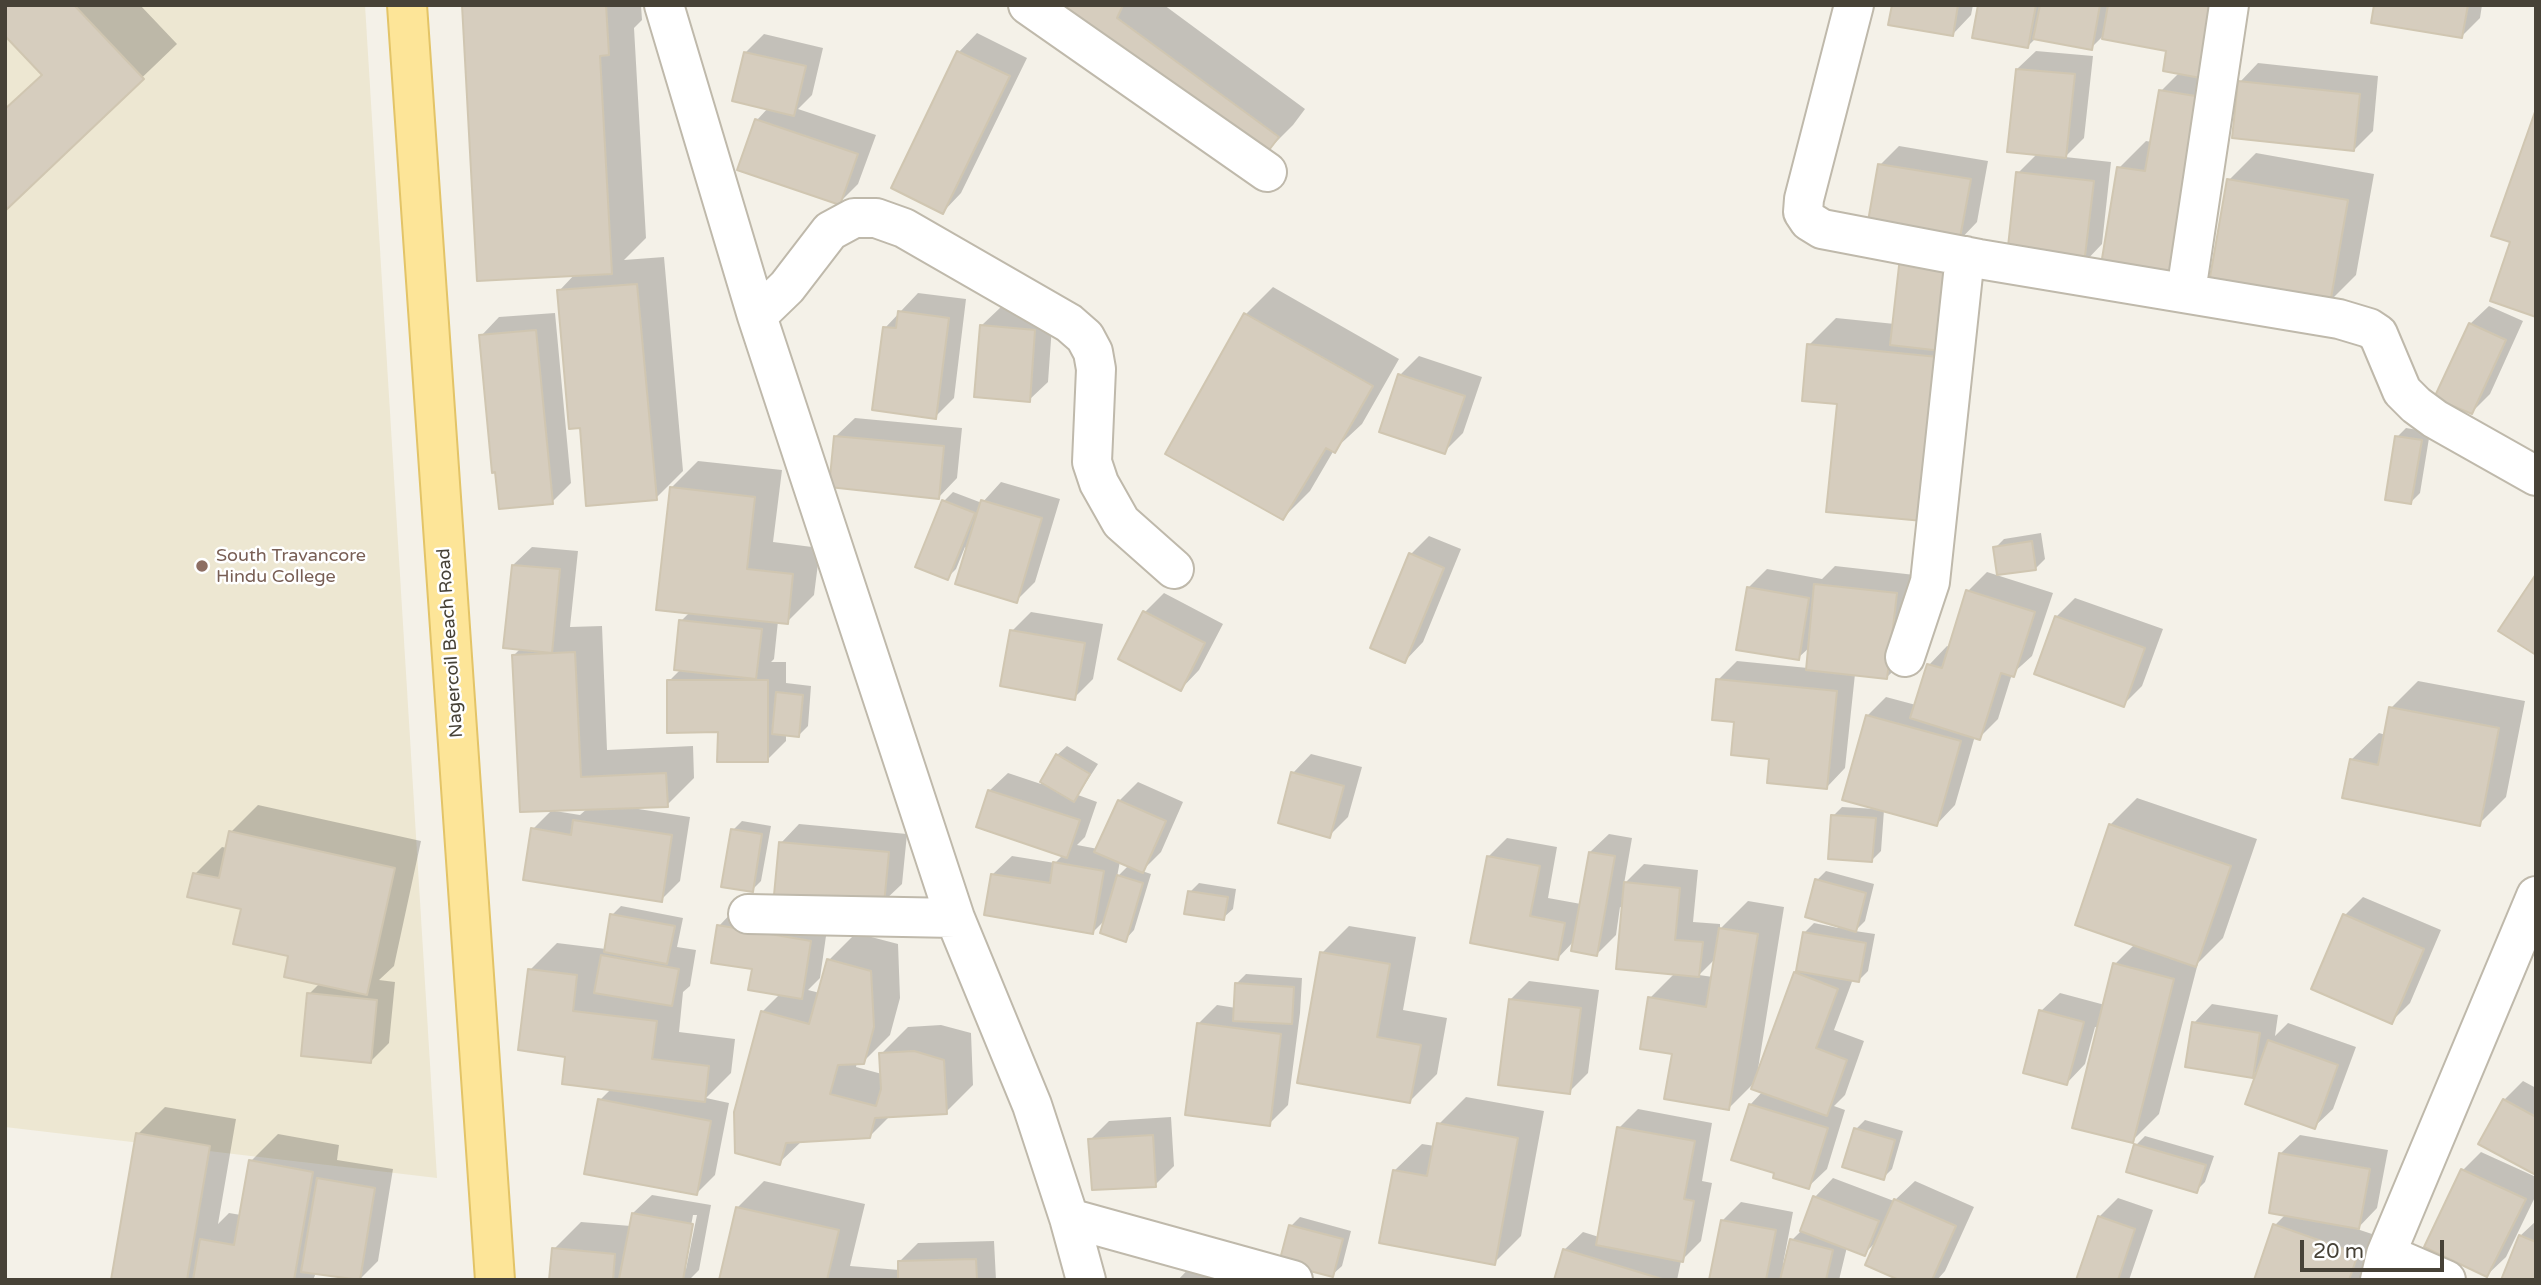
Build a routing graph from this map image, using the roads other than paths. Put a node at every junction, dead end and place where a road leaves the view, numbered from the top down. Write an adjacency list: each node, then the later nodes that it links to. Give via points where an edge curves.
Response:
1 (407, 5): 18 (main road, Nagercoil Beach Road)
2 (664, 5): 9 (street)
3 (1028, 5): 6 (street)
4 (1854, 5): 7 (street, via 1803,212 1822,229)
5 (2230, 5): 8 (street)
6 (1267, 172)
7 (1965, 256): 8 (street); 12 (street, via 1930,582)
8 (2186, 292): 10 (street, via 2369,328 2378,334 2402,391 2416,405)
9 (757, 316): 11 (street, via 787,287 830,231 854,218 876,218 904,228 1069,323 1093,352 1091,462 1099,483 1121,522); 15 (street)
10 (2536, 476)
11 (1174, 569)
12 (1905, 657)
13 (2536, 896): 17 (street)
14 (748, 914): 15 (street)
15 (955, 918): 16 (street, via 1032,1105)
16 (1069, 1218): 19 (street); 20 (street)
17 (2383, 1267): 21 (street)
18 (495, 1280)
19 (1086, 1280)
20 (1293, 1280)
21 (2446, 1280)

